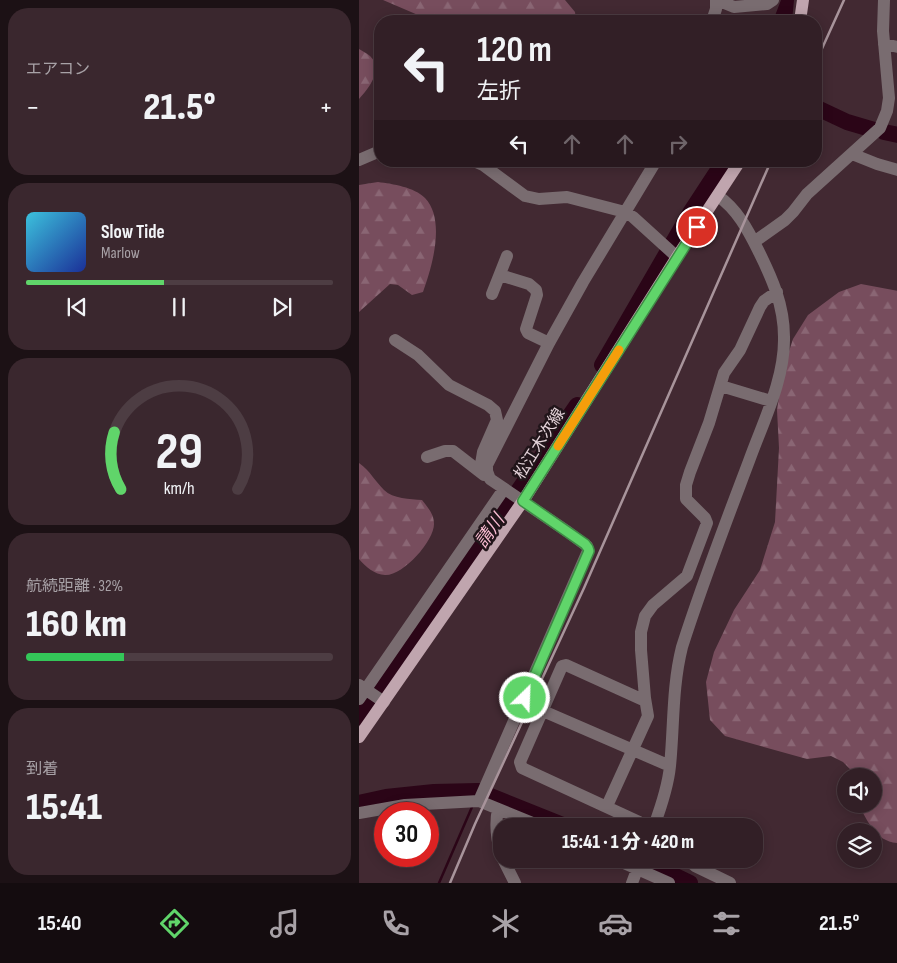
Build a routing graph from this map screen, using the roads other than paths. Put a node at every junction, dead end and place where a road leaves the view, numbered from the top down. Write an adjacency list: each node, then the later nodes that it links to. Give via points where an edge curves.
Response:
1 (716, 0): 2 (street, via 734,7 767,4); 5 (street)
2 (773, 0)
3 (803, 0): 6 (main road)
4 (884, 0): 7 (street)
5 (714, 15)
6 (801, 15)
7 (884, 44): 8 (street); 9 (street)
8 (897, 47)
9 (892, 112): 11 (street)
10 (374, 154): 12 (street)
11 (852, 154): 16 (street); 19 (street, via 807,194 785,220)
12 (359, 160)
13 (486, 167): 18 (street, via 525,196 567,198)
14 (652, 167): 18 (street)
15 (736, 167): 17 (main road, 松江木次線)
16 (897, 170)
17 (718, 196): 19 (street, via 735,212); 20 (main road, 松江木次線)
18 (625, 212): 20 (street); 26 (street)
19 (754, 242): 23 (street)
20 (674, 255): 32 (main road, 松江木次線)
21 (507, 256): 22 (street)
22 (500, 275): 24 (street); 26 (street, via 529,284 535,290 537,294 526,329 528,334)
23 (777, 292): 27 (street, via 760,307 740,350 724,374); 28 (street, via 784,339)
24 (492, 294)
25 (395, 340): 30 (street, via 419,355 449,385 495,411 497,420 483,452)
26 (549, 343): 30 (street, via 489,460)
27 (721, 386): 28 (street); 34 (street, via 685,493 688,503 707,523 687,576 653,605 643,623 641,650)
28 (771, 401): 39 (street, via 682,647 676,670)
29 (427, 457): 30 (street, via 453,451)
30 (485, 476): 31 (street)
31 (504, 489): 32 (street); 33 (street)
32 (523, 501): 35 (main road, 松江木次線); 40 (street, via 585,544 589,551)
33 (363, 691): 35 (street)
34 (645, 698): 36 (street, via 566,665 562,666); 38 (street, via 648,716)
35 (381, 700): 37 (main road, 松江木次線)
36 (543, 711): 38 (street); 41 (street, via 520,762 522,768)
37 (359, 737)
38 (633, 750): 39 (street); 41 (street)
39 (670, 766): 47 (street)
40 (482, 795): 42 (street); 43 (street)
41 (607, 806): 46 (street)
42 (498, 809): 44 (street); 45 (street)
43 (359, 813)
44 (498, 818)
45 (520, 818)
46 (631, 818)
47 (657, 818)
48 (508, 868): 52 (street)
49 (638, 868): 53 (street)
50 (645, 868): 54 (street)
51 (699, 868): 55 (street)
52 (515, 883)
53 (632, 883)
54 (669, 883)
55 (731, 883)

